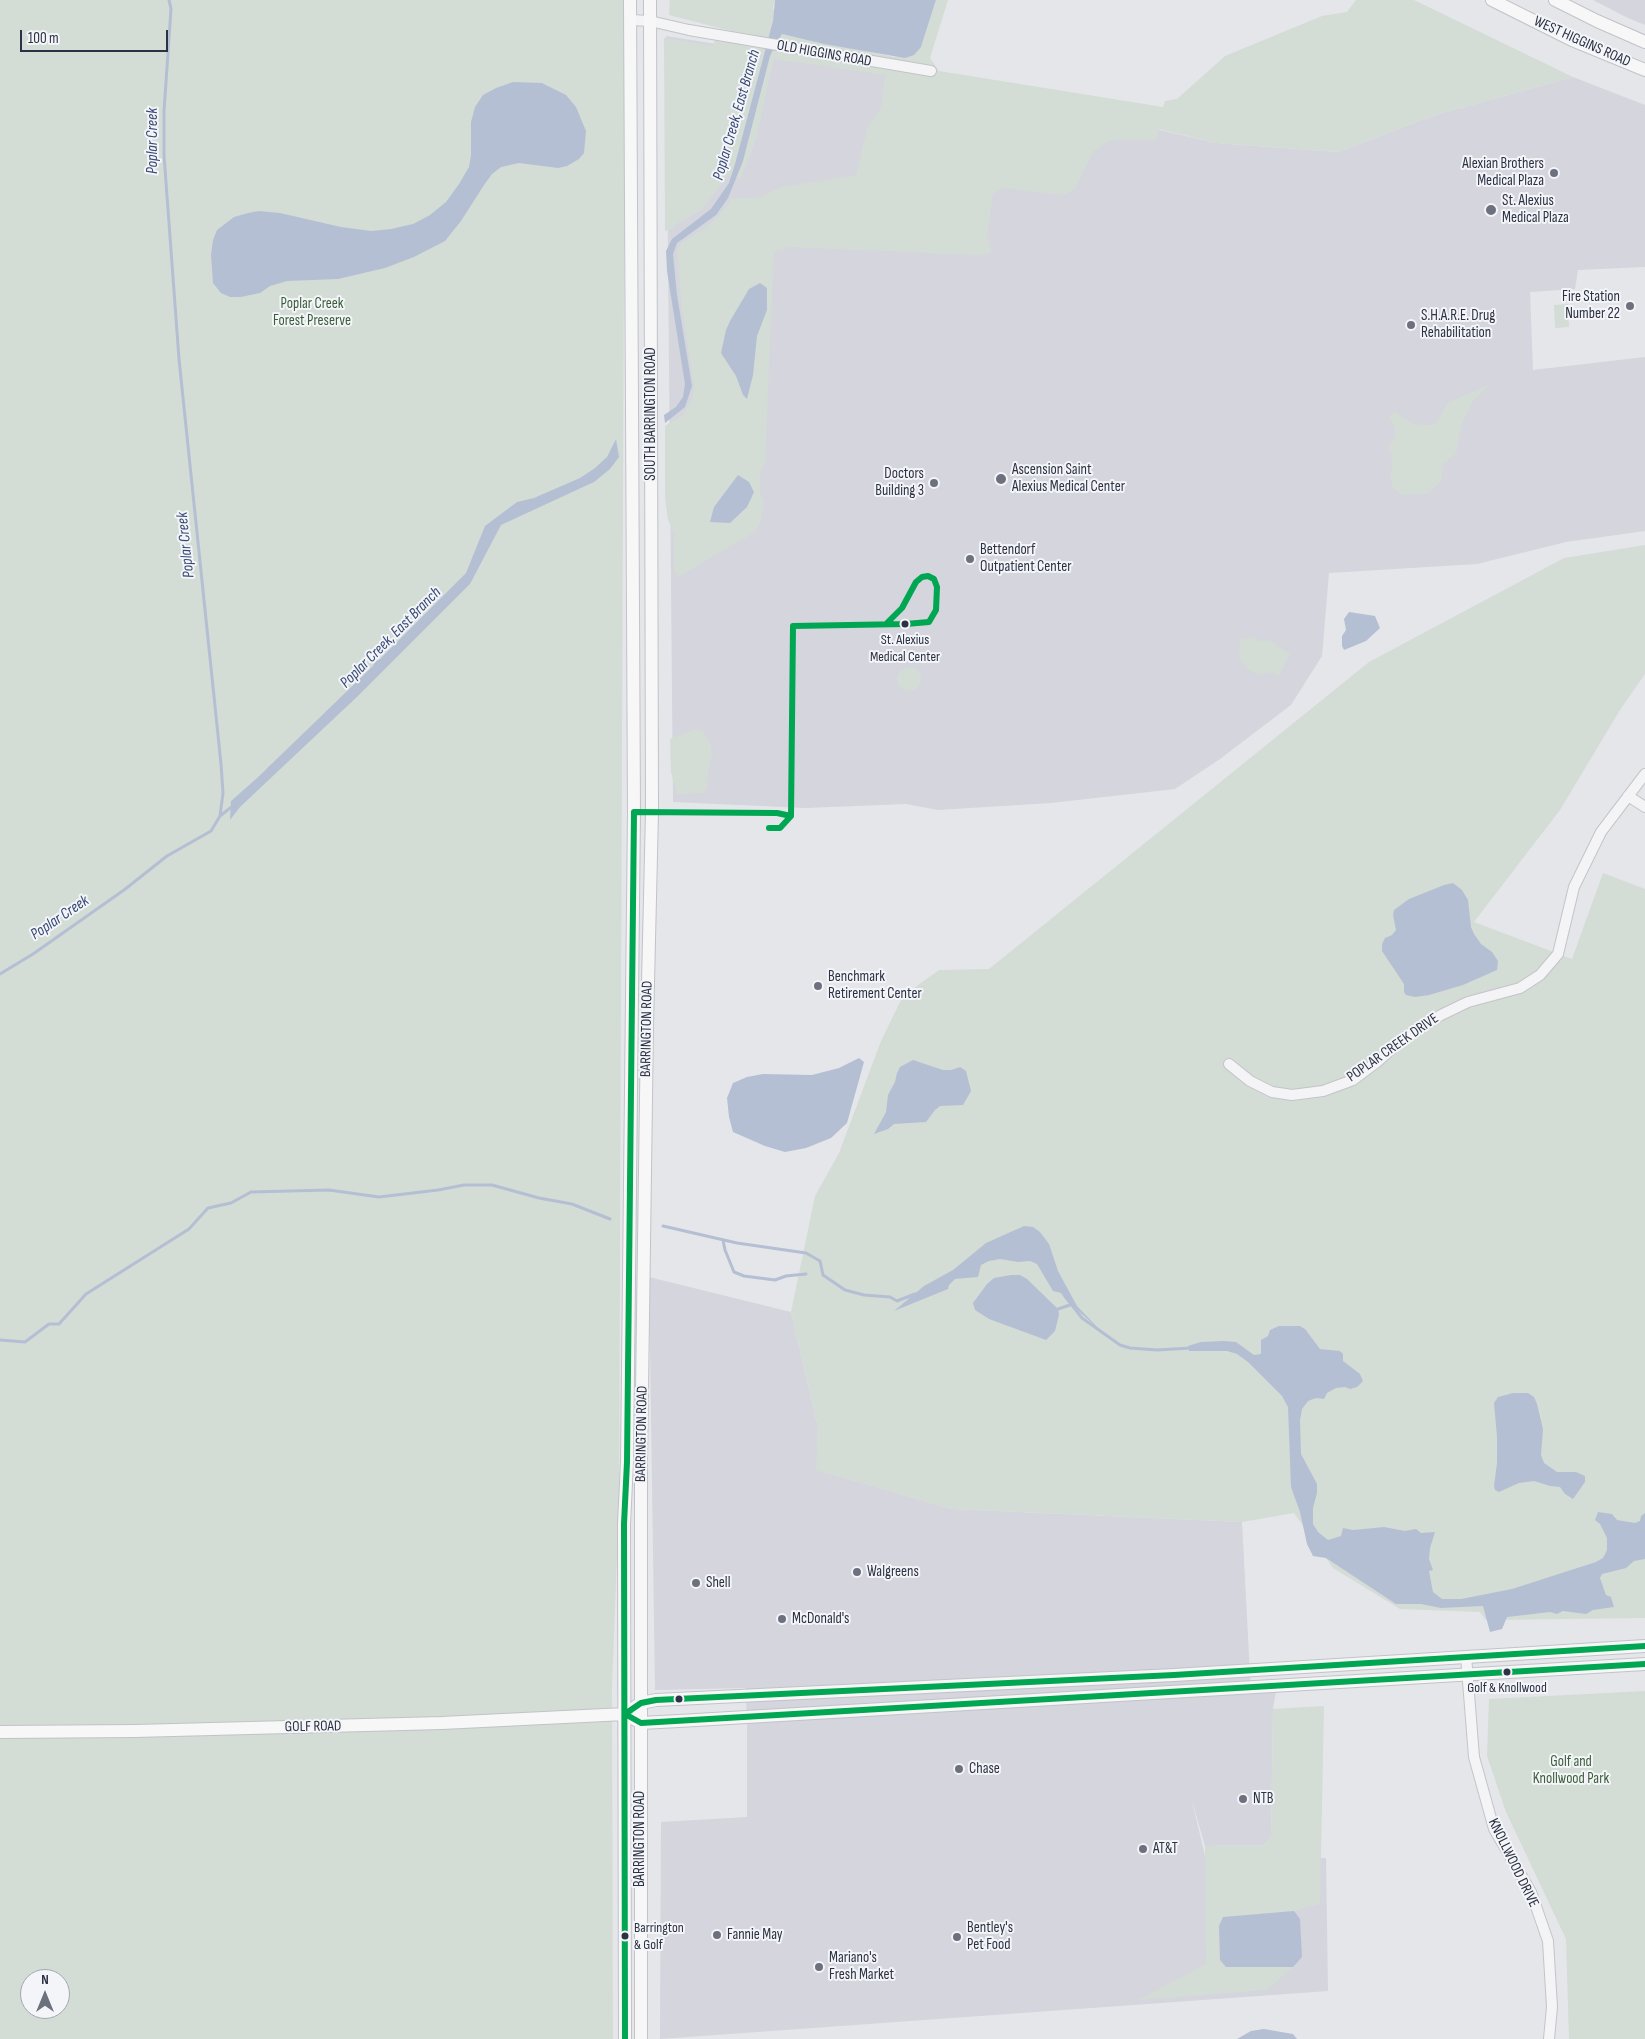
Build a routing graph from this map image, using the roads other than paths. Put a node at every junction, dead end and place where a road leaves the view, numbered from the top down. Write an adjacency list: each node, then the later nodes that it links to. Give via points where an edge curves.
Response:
1 (630, 0): 5 (main road, SOUTH BARRINGTON ROAD)
2 (650, 0): 6 (main road, SOUTH BARRINGTON ROAD)
3 (1492, 0): 8 (main road, WEST HIGGINS ROAD, via 1572,40)
4 (1555, 0): 7 (main road, WEST HIGGINS ROAD)
5 (630, 20): 6 (street, OLD HIGGINS ROAD); 13 (main road, SOUTH BARRINGTON ROAD)
6 (650, 21): 9 (street, OLD HIGGINS ROAD); 14 (main road, SOUTH BARRINGTON ROAD)
7 (1645, 42)
8 (1645, 70)
9 (931, 71)
10 (1645, 774): 11 (street, POPLAR CREEK DRIVE)
11 (1628, 796): 12 (street); 15 (street, POPLAR CREEK DRIVE, via 1601,832 1574,887 1558,954 1540,974 1520,988 1468,1002 1441,1015 1405,1037 1353,1080 1323,1091 1292,1095 1272,1092 1250,1081)
12 (1645, 807)
13 (634, 828): 21 (main road, BARRINGTON ROAD, via 624,1524)
14 (652, 829): 20 (main road, BARRINGTON ROAD, via 643,1303)
15 (1229, 1064)
16 (1645, 1646): 17 (main road)
17 (1466, 1656): 19 (street, KNOLLWOOD DRIVE); 20 (main road)
18 (1645, 1664): 19 (main road)
19 (1467, 1674): 22 (main road); 26 (street, KNOLLWOOD DRIVE, via 1474,1757 1494,1829 1531,1892 1548,1942 1552,2006)
20 (641, 1703): 21 (main road); 22 (main road, BARRINGTON ROAD)
21 (625, 1714): 22 (main road); 23 (main road, GOLF ROAD, via 442,1723); 24 (main road, BARRINGTON ROAD)
22 (641, 1723): 25 (main road, BARRINGTON ROAD)
23 (0, 1732)
24 (625, 2039)
25 (641, 2039)
26 (1548, 2039)

